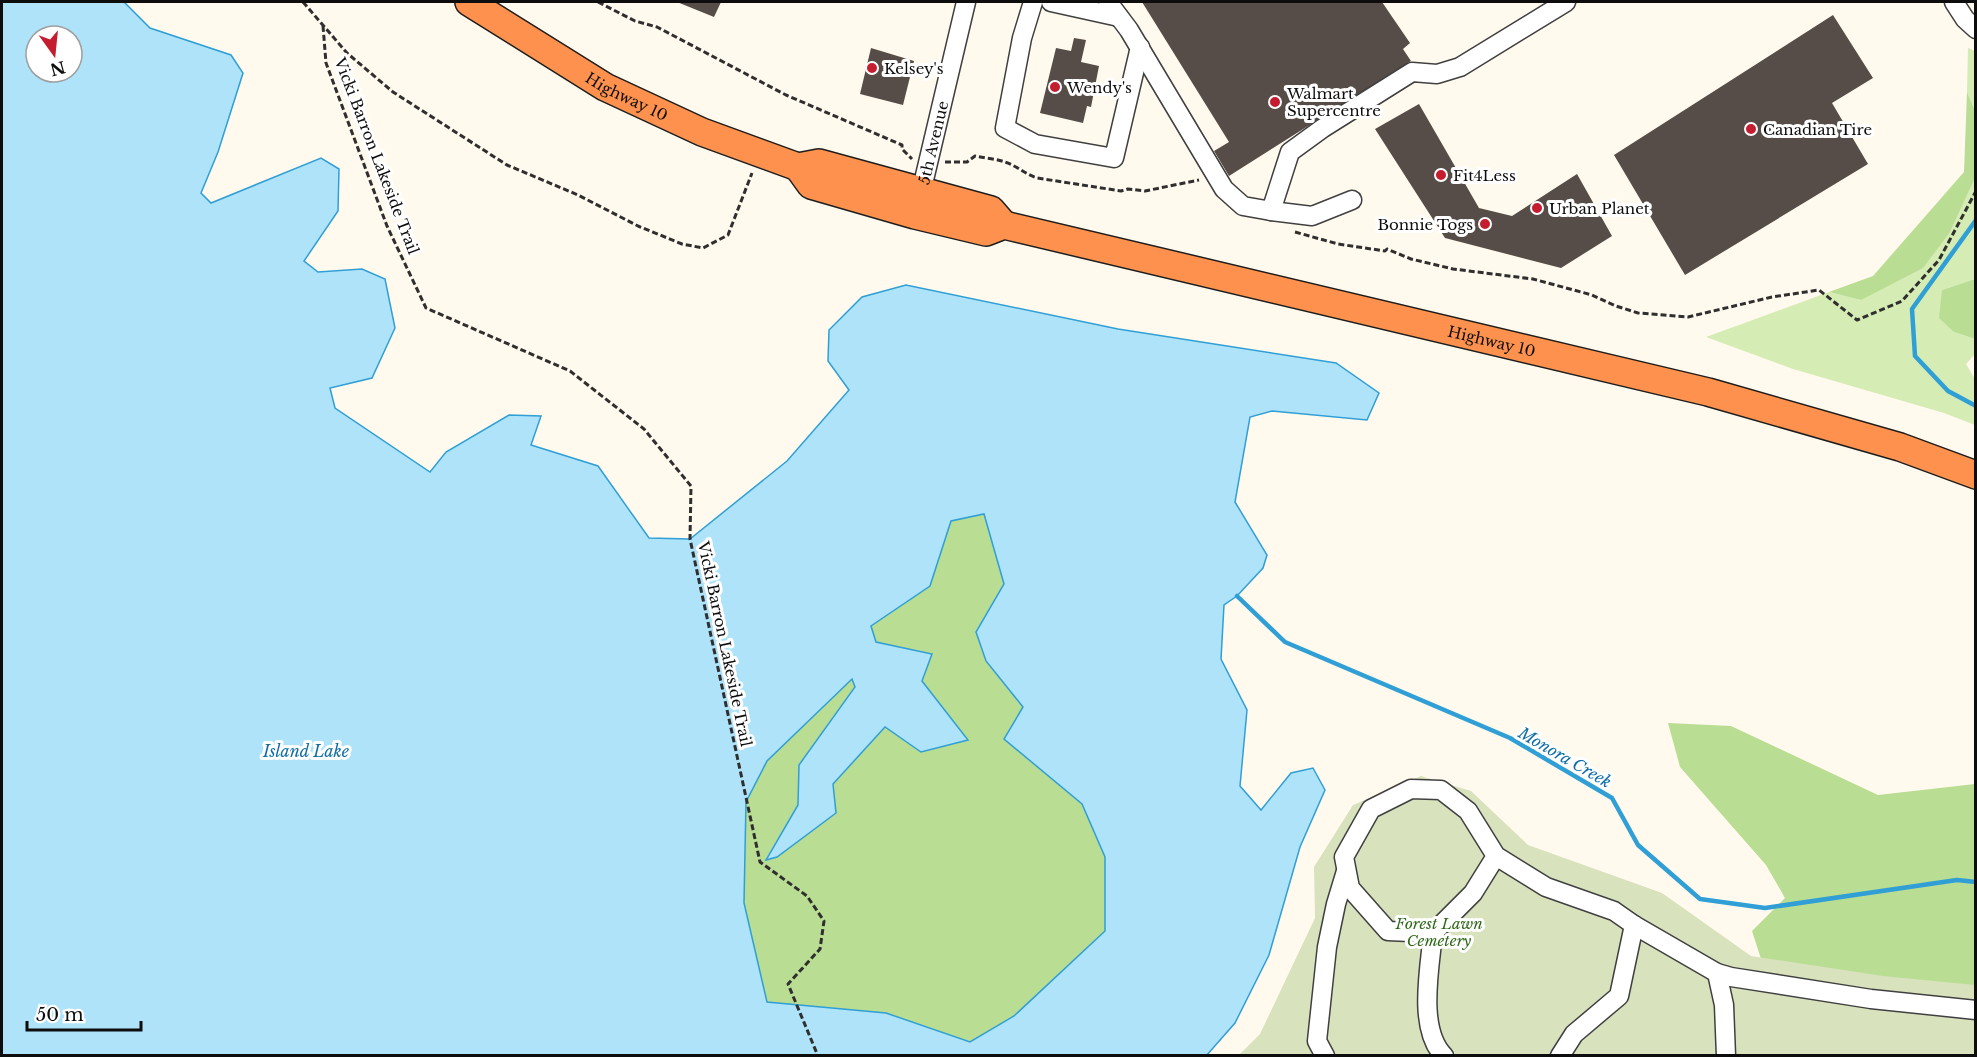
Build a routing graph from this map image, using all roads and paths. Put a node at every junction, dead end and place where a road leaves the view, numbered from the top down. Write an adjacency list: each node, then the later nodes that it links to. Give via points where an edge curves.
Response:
1 (303, 2): 10 (path)
2 (469, 2): 13 (highway, Highway 10, via 605,87)
3 (966, 2): 15 (street, 5th Avenue)
4 (1033, 2): 12 (street, via 1005,128 1035,144 1113,158)
5 (1051, 2): 9 (street)
6 (1108, 2): 9 (street)
7 (1566, 2): 16 (street, via 1460,67 1437,74 1412,72 1323,128 1290,152)
8 (1954, 2): 11 (street)
9 (1119, 17): 12 (street)
10 (323, 26): 13 (path, via 393,92 507,165 682,244 703,248 728,235); 25 (path, Vicki Barron Lakeside Trail, via 326,63 387,226 426,308 570,372 644,429 691,486 690,539 760,862 807,896 824,921 820,949 788,984)
11 (1976, 29)
12 (1140, 48): 16 (street, via 1224,189 1243,206)
13 (759, 155): 15 (highway, Highway 10, via 798,167 819,163)
14 (1352, 200): 16 (street, via 1312,216)
15 (918, 203): 17 (highway, Highway 10, via 991,210 1004,225 1708,392 1900,447)
16 (1271, 211)
17 (1976, 476)
18 (1496, 856): 19 (street, via 1468,811 1441,790 1411,789 1371,809 1344,857); 20 (street, via 1546,887 1614,911); 21 (street, via 1473,894)
19 (1346, 871): 21 (street, via 1350,888 1388,931); 24 (street, via 1327,947)
20 (1634, 925): 22 (street); 27 (street, via 1618,996 1574,1034)
21 (1433, 933): 26 (street, via 1427,994 1429,1024)
22 (1717, 974): 23 (street, via 1871,999); 28 (street, via 1724,1005)
23 (1976, 1010)
24 (1316, 1051)
25 (818, 1056)
26 (1444, 1056)
27 (1560, 1056)
28 (1726, 1056)

